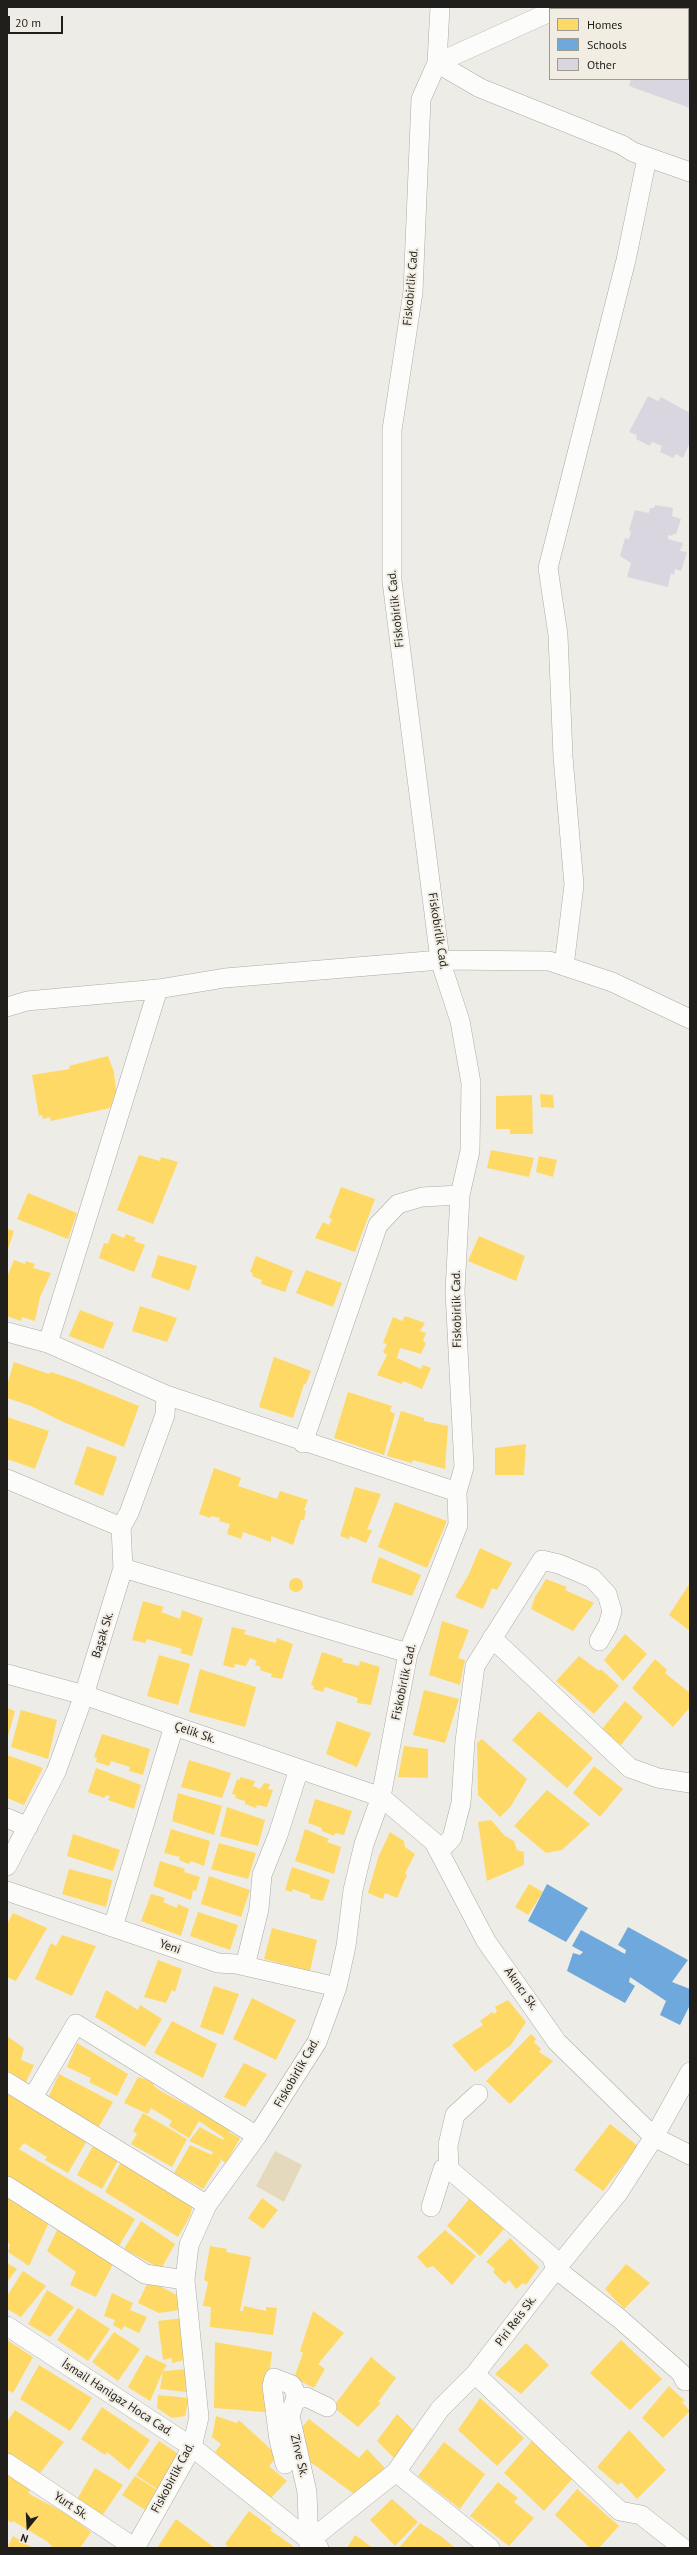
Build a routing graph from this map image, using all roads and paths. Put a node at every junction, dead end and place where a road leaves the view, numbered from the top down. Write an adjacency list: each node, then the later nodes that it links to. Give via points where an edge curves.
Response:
1 (440, 7): 3 (street, Fiskobirlik Cad.)
2 (549, 12): 3 (street)
3 (437, 63): 4 (street, via 480,88); 6 (street, Fiskobirlik Cad., via 421,100 413,292 392,430 392,580)
4 (647, 158): 5 (street); 7 (street, via 626,260 548,568 558,635 563,757 574,885)
5 (690, 172)
6 (440, 960): 7 (street, via 549,961); 8 (street, via 225,978); 11 (street, Fiskobirlik Cad., via 460,1021 471,1083 470,1151)
7 (564, 966): 10 (street, via 612,982)
8 (158, 989): 9 (street, via 27,1001); 13 (street)
9 (7, 1007)
10 (690, 1019)
11 (460, 1196): 15 (street, via 422,1197 398,1204 378,1225); 17 (street, Fiskobirlik Cad., via 455,1291 464,1467)
12 (7, 1332): 13 (street)
13 (48, 1342): 14 (street)
14 (166, 1395): 15 (street); 18 (street, via 165,1415 129,1513)
15 (303, 1442): 17 (street)
16 (7, 1479): 18 (street)
17 (457, 1492): 22 (street, Fiskobirlik Cad., via 458,1525)
18 (121, 1527): 19 (street, Başak Sk.)
19 (123, 1568): 22 (street); 24 (street, Başak Sk.)
20 (492, 1638): 21 (street, via 542,1560 592,1578 607,1594 612,1611); 27 (street, via 630,1768 658,1778); 31 (street, via 475,1666 465,1741 461,1803 452,1838)
21 (599, 1641)
22 (408, 1653): 28 (street, Fiskobirlik Cad.)
23 (7, 1674): 24 (street, Çelik Sk.)
24 (84, 1695): 25 (street, Çelik Sk.); 30 (street, Başak Sk., via 56,1772)
25 (174, 1726): 26 (street, Çelik Sk.); 34 (street)
26 (299, 1769): 28 (street, Çelik Sk.); 35 (street, via 262,1874 259,1909)
27 (690, 1783)
28 (381, 1797): 31 (street, Akıncı Sk., via 434,1842); 36 (street, Fiskobirlik Cad., via 358,1867)
29 (7, 1818): 30 (street)
30 (28, 1827): 32 (street, Başak Sk.)
31 (439, 1851): 42 (street, Akıncı Sk., via 486,1941 557,2042)
32 (7, 1866)
33 (7, 1891): 34 (street, Yeni)
34 (113, 1927): 35 (street, Yeni, via 218,1963)
35 (245, 1966): 36 (street, Yeni)
36 (337, 1987): 41 (street, Fiskobirlik Cad., via 317,2042)
37 (690, 2072): 42 (street, Piri Reis Sk.)
38 (7, 2082): 40 (street)
39 (478, 2094): 44 (street, via 454,2115 448,2145)
40 (33, 2097): 41 (street, via 76,2024); 46 (street)
41 (258, 2136): 46 (street, Fiskobirlik Cad.)
42 (654, 2137): 43 (street, Akıncı Sk.); 48 (street, Piri Reis Sk., via 618,2193)
43 (690, 2155)
44 (449, 2168): 47 (street, via 443,2169); 48 (street, via 551,2256)
45 (7, 2186): 49 (street, via 144,2274)
46 (207, 2205): 49 (street, Fiskobirlik Cad., via 189,2245)
47 (431, 2206)
48 (556, 2269): 51 (street, Piri Reis Sk.); 52 (street, via 620,2319 681,2373)
49 (186, 2280): 55 (street, Fiskobirlik Cad., via 200,2417)
50 (7, 2326): 55 (street, İsmail Hanigaz Hoca Cad.)
51 (476, 2374): 58 (street, Piri Reis Sk., via 440,2409); 62 (street, via 620,2511 641,2515)
52 (684, 2381)
53 (298, 2400): 54 (street, via 306,2396); 57 (street, via 292,2385 274,2378 272,2386); 59 (street, Zirve Sk., via 295,2400 290,2416 307,2492)
54 (327, 2407)
55 (192, 2447): 59 (street, İsmail Hanigaz Hoca Cad.); 60 (street, Fiskobirlik Cad.)
56 (7, 2463): 60 (street, Yurt Sk.)
57 (285, 2464)
58 (396, 2472): 59 (street, Piri Reis Sk.); 61 (street)
59 (312, 2546)
60 (135, 2548)
61 (490, 2548)
62 (683, 2548)

